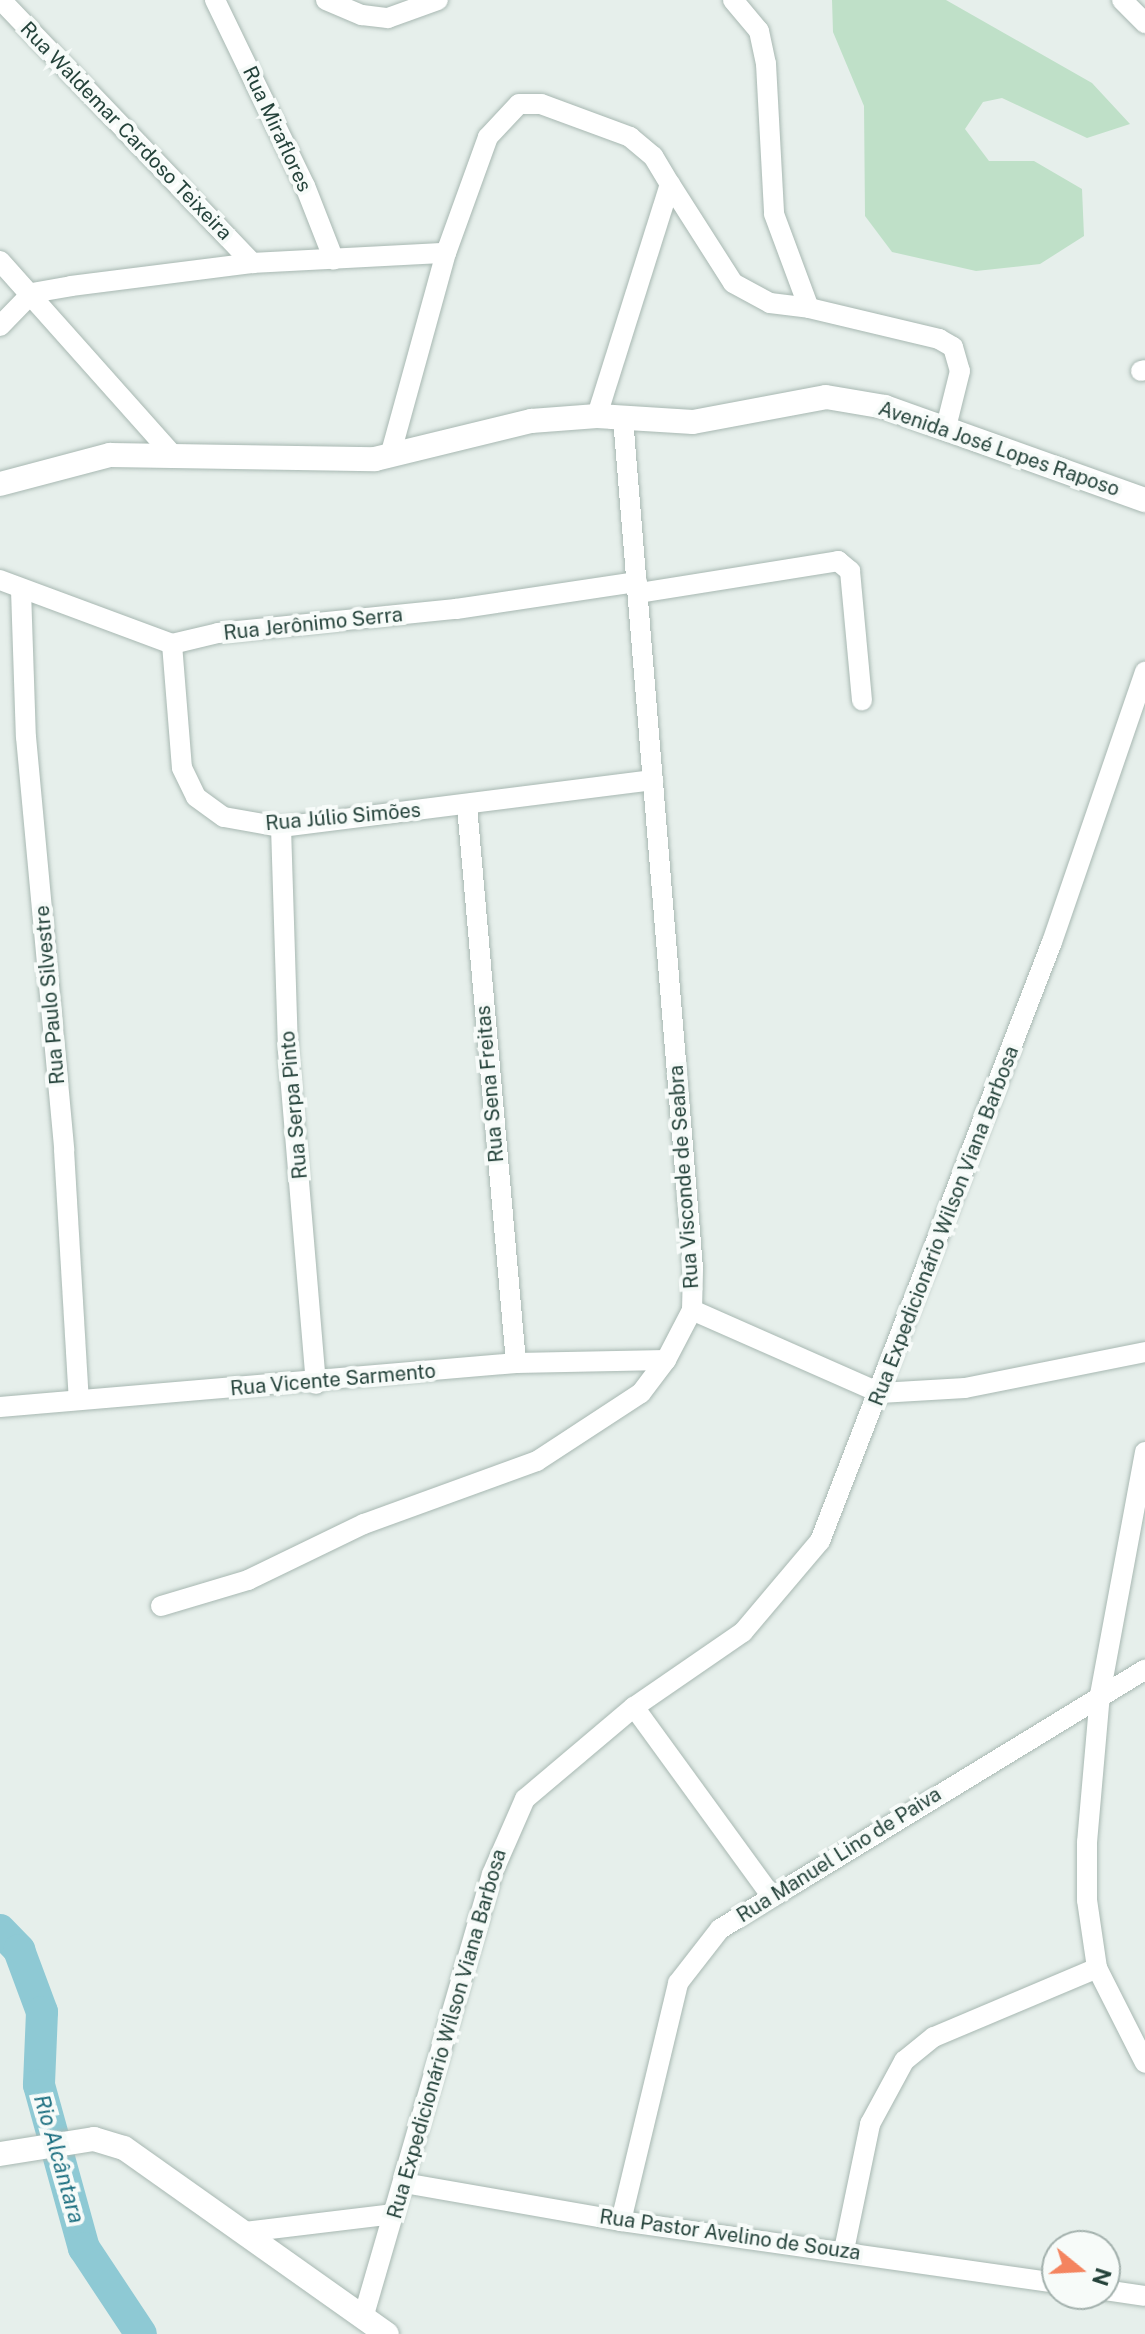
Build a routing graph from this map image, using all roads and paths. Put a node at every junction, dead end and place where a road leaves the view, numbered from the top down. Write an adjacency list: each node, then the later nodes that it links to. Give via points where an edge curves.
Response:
1 (1, 0): 13 (street, Rua Waldemar Cardoso Teixeira)
2 (215, 0): 11 (street, Rua Miraflores, via 305,186)
3 (326, 0): 7 (street, via 362,15)
4 (438, 0): 7 (street)
5 (733, 0): 15 (street, via 759,31 774,214)
6 (1122, 0): 8 (street)
7 (390, 9)
8 (1145, 23)
9 (670, 184): 10 (street, via 653,156 630,137 541,104 519,104 488,137); 15 (street, via 733,283 770,303); 17 (street)
10 (446, 253): 11 (street); 21 (street)
11 (334, 260): 13 (street)
12 (0, 261): 14 (street)
13 (252, 263): 14 (street)
14 (32, 293): 16 (street); 20 (street)
15 (809, 308): 19 (street, via 939,339 953,347 960,371)
16 (0, 326)
17 (597, 416): 18 (street, Avenida José Lopes Raposo); 21 (street, Avenida José Lopes Raposo, via 531,421)
18 (623, 419): 19 (street, Avenida José Lopes Raposo, via 725,419 826,397 885,407); 25 (street, Rua Visconde de Seabra)
19 (946, 427): 23 (street, Avenida José Lopes Raposo)
20 (171, 453): 21 (street, Avenida José Lopes Raposo, via 327,461); 22 (street, Avenida José Lopes Raposo, via 110,455)
21 (390, 456)
22 (6, 479)
23 (1145, 500)
24 (0, 580): 26 (street)
25 (638, 587): 27 (street, Rua Jerônimo Serra, via 218,633); 29 (street, Rua Jerônimo Serra, via 838,561 850,571); 30 (street, Rua Visconde de Seabra)
26 (21, 590): 27 (street); 39 (street, Rua Paulo Silvestre, via 26,737 64,1150)
27 (172, 644): 32 (street, Rua Júlio Simões, via 176,735 182,768 196,797 224,817)
28 (1145, 672): 38 (street, Rua Expedicionário Wilson Viana Barbosa, via 1052,942)
29 (862, 700)
30 (653, 780): 31 (street, Rua Júlio Simões); 33 (street, Rua Visconde de Seabra)
31 (467, 806): 32 (street, Rua Júlio Simões); 36 (street, Rua Sena Freitas)
32 (281, 827): 37 (street, Rua Serpa Pinto, via 288,1051)
33 (692, 1310): 35 (street, Rua Visconde de Seabra); 38 (street)
34 (1145, 1352): 38 (street, via 965,1388)
35 (666, 1360): 36 (street, Rua Vicente Sarmento); 42 (street, Rua Visconde de Seabra, via 641,1393 612,1416 537,1461 364,1524 248,1580)
36 (516, 1363): 37 (street, Rua Vicente Sarmento)
37 (316, 1384): 39 (street, Rua Vicente Sarmento)
38 (880, 1393): 45 (street, Rua Expedicionário Wilson Viana Barbosa, via 809,1559 743,1632)
39 (79, 1400): 40 (street, Rua Vicente Sarmento)
40 (0, 1407)
41 (1145, 1452): 44 (street)
42 (161, 1606)
43 (1145, 1670): 44 (street, Rua Manuel Lino de Paiva)
44 (1100, 1694): 46 (street, Rua Manuel Lino de Paiva); 47 (street, via 1087,1842 1087,1900)
45 (634, 1707): 46 (street); 50 (street, Rua Expedicionário Wilson Viana Barbosa, via 542,1781 506,1833)
46 (770, 1894): 52 (street, Rua Manuel Lino de Paiva, via 720,1929 678,1983)
47 (1097, 1968): 48 (street); 54 (street, via 934,2037 904,2061 870,2124)
48 (1145, 2063)
49 (0, 2154): 53 (street, via 94,2139 124,2148)
50 (404, 2183): 51 (street, Rua Expedicionário Wilson Viana Barbosa); 52 (street, Rua Pastor Avelino de Souza)
51 (394, 2214): 53 (street); 58 (street, Rua Expedicionário Wilson Viana Barbosa)
52 (621, 2221): 54 (street, Rua Pastor Avelino de Souza)
53 (245, 2232): 58 (street)
54 (844, 2250): 55 (street, Rua Pastor Avelino de Souza)
55 (1041, 2281)
56 (1121, 2292): 57 (street)
57 (1145, 2296)
58 (363, 2318): 59 (street)
59 (387, 2334)

